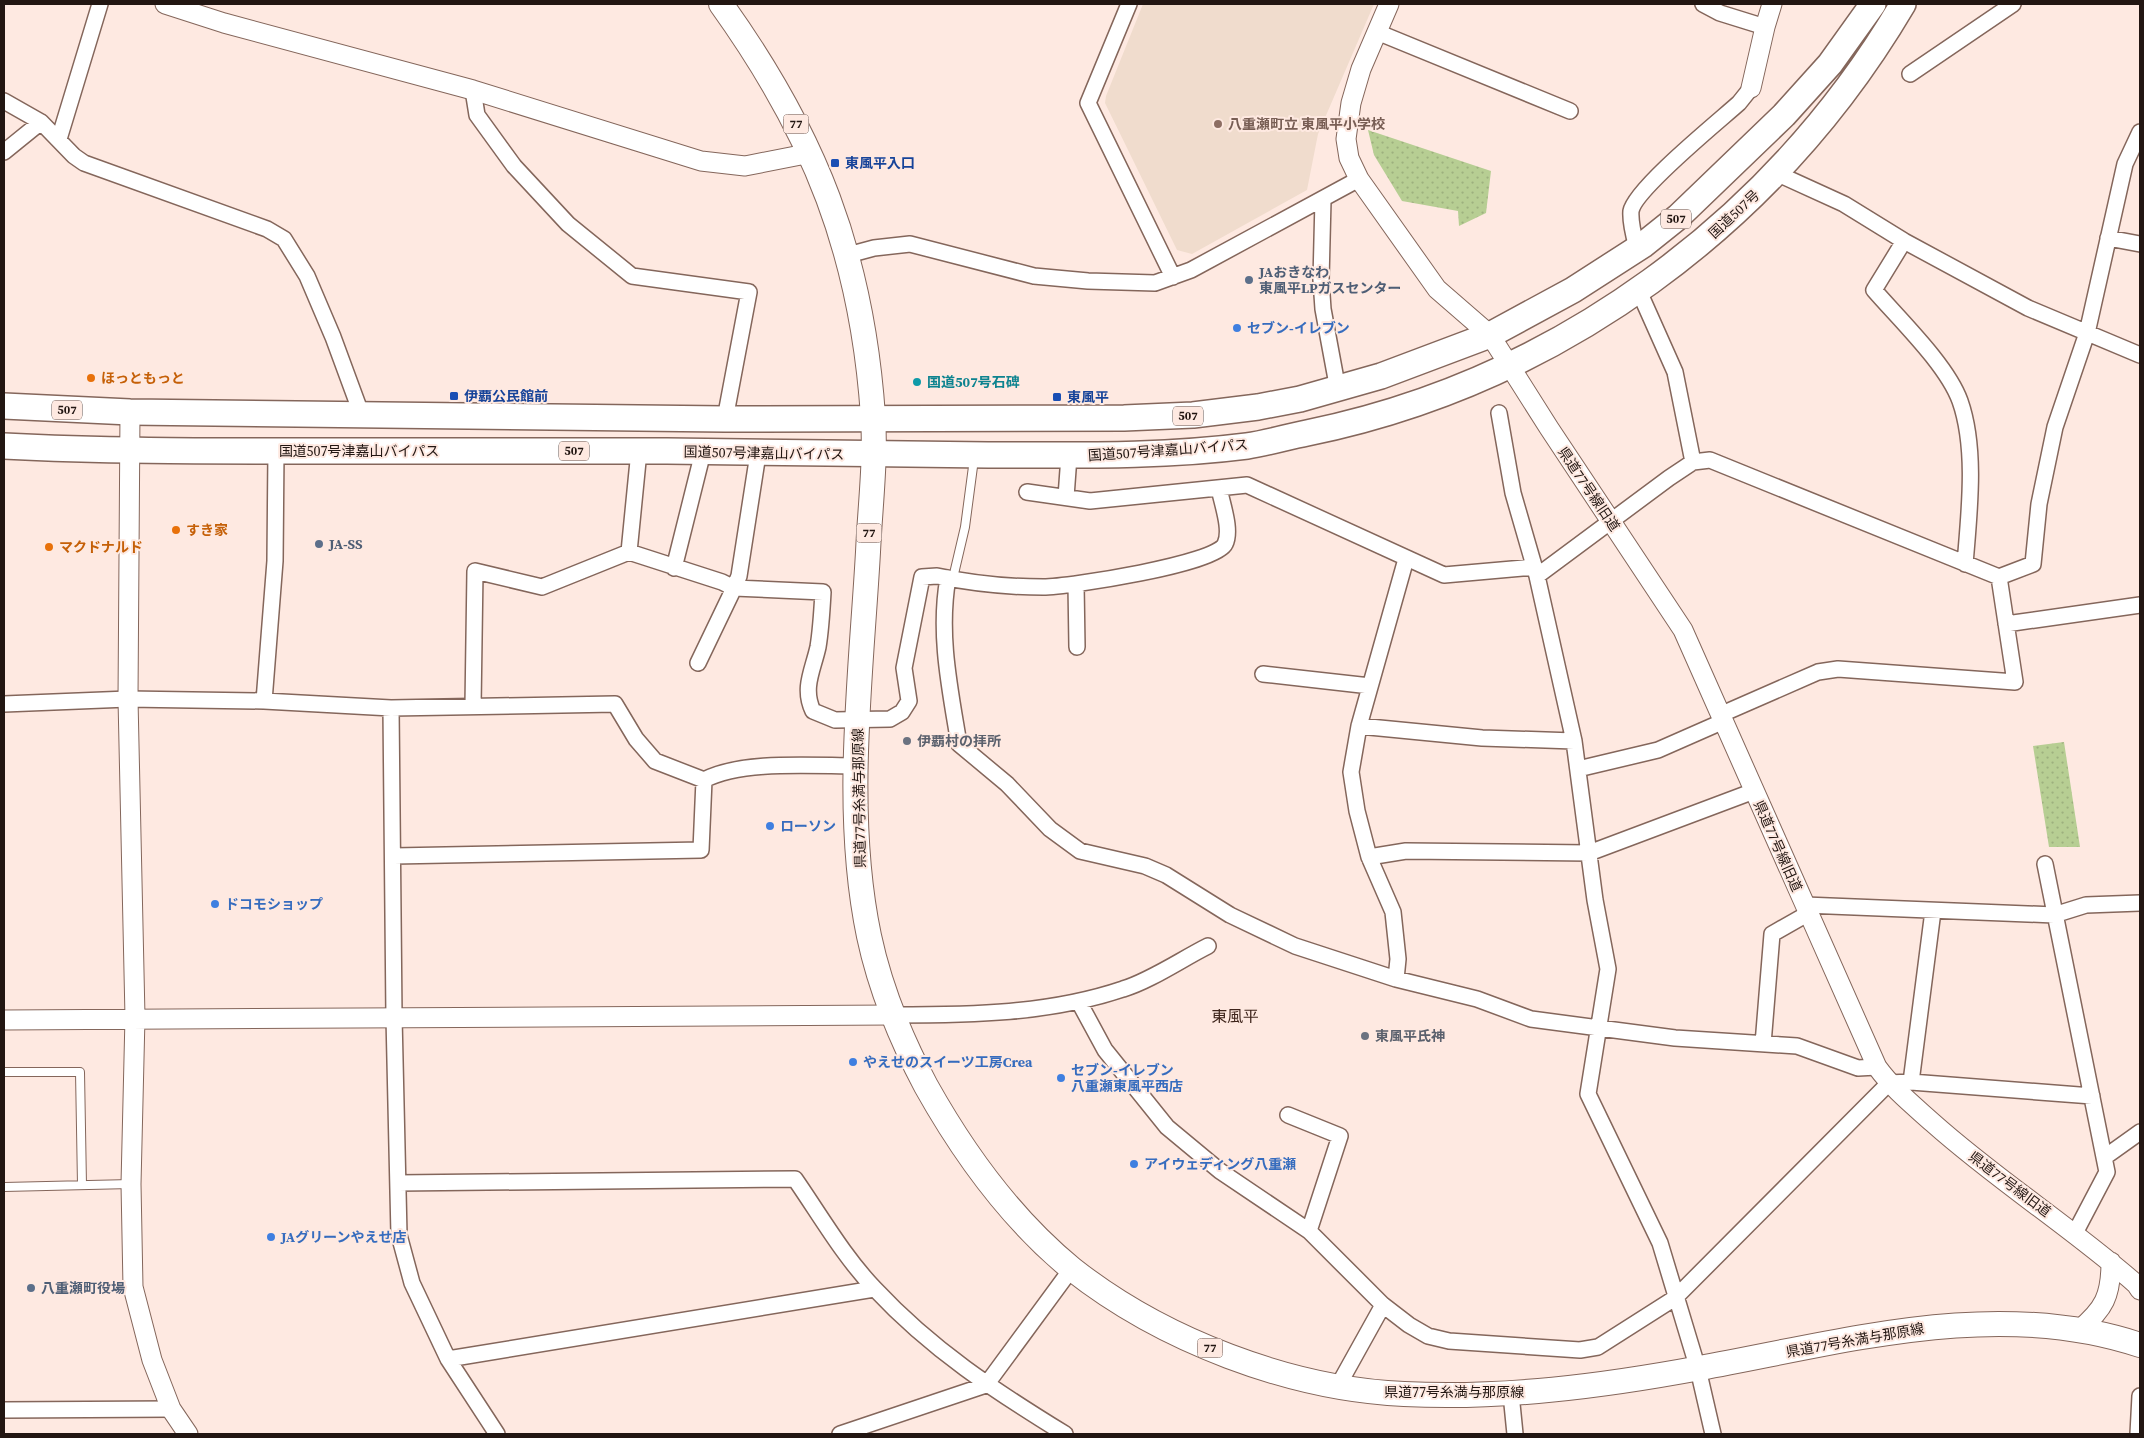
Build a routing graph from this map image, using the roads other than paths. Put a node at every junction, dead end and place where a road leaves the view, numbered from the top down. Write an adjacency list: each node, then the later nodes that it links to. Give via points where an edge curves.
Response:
1 (100, 4): 20 (street)
2 (165, 4): 15 (street)
3 (721, 4): 22 (main road, 県道77号糸満与那原線 / 77, via 782,96)
4 (1129, 4): 31 (street, via 1088,103)
5 (1389, 4): 12 (street, 県道77号線旧道)
6 (1703, 4): 11 (street)
7 (1772, 4): 11 (street)
8 (1873, 4): 29 (highway, 507, via 1830,64 1784,115 1678,217)
9 (1903, 4): 23 (highway, 国道507号 / 507, via 1842,97)
10 (2013, 4): 13 (street)
11 (1764, 27): 14 (street)
12 (1377, 32): 17 (street); 24 (street, 県道77号線旧道, via 1361,69 1347,127 1349,158)
13 (1910, 74)
14 (1751, 88): 29 (street, via 1739,103 1643,190 1631,210)
15 (473, 90): 22 (street, via 701,161 745,166); 42 (street, via 476,115 514,166 568,224 632,276 749,292)
16 (4, 101): 18 (street)
17 (1570, 111)
18 (41, 122): 20 (street); 21 (street)
19 (2140, 132): 26 (street, via 2125,164)
20 (59, 139): 41 (street, via 84,163 267,229 284,239 314,293)
21 (4, 152)
22 (811, 153): 30 (main road, 県道77号糸満与那原線 / 77)
23 (1776, 173): 27 (street, via 1844,204); 32 (highway, 国道507号 / 507, via 1706,240)
24 (1359, 179): 25 (street); 34 (street, 県道77号線旧道, via 1438,289)
25 (1323, 200): 31 (street); 37 (street, via 1323,309)
26 (2108, 238): 28 (street); 33 (street)
27 (1904, 241): 33 (street, via 2028,308); 60 (street, via 1874,290 1942,370 1960,401 1968,445 1969,517)
28 (2140, 244)
29 (1637, 248): 34 (highway, 507, via 1574,290)
30 (848, 255): 31 (street, via 910,244 1034,276 1155,283); 43 (main road, 県道77号糸満与那原線 / 77, via 868,366)
31 (1173, 277)
32 (1638, 289): 36 (highway, 国道507号 / 507); 53 (street, via 1675,372)
33 (2087, 333): 35 (street); 63 (street, via 2074,377 2060,406 2050,446 2039,504 2033,564)
34 (1490, 335): 36 (street, 県道77号線旧道); 37 (highway, 507, via 1424,362)
35 (2140, 354)
36 (1511, 366): 52 (highway, 国道507号津嘉山バイパス / 507, via 1407,407 1349,425 1250,445); 57 (street, 県道77号線旧道)
37 (1338, 390): 43 (highway, 507, via 1258,407 1193,415)
38 (4, 406): 39 (highway, 507)
39 (130, 412): 41 (highway, 507); 45 (street)
40 (1499, 413): 62 (street, via 1513,493)
41 (361, 414): 42 (highway, 507)
42 (725, 419): 43 (highway, 507)
43 (873, 420): 50 (main road, 県道77号糸満与那原線 / 77)
44 (4, 446): 45 (highway, 国道507号津嘉山バイパス / 507)
45 (130, 450): 46 (highway, 国道507号津嘉山バイパス / 507); 73 (street)
46 (276, 451): 47 (highway, 国道507号津嘉山バイパス / 507); 74 (street, via 275,560)
47 (639, 451): 48 (highway, 国道507号津嘉山バイパス / 507); 58 (street)
48 (703, 452): 49 (highway, 国道507号津嘉山バイパス / 507); 61 (street)
49 (758, 454): 50 (highway, 国道507号津嘉山バイパス / 507); 66 (street, via 739,576)
50 (873, 454): 51 (highway, 国道507号津嘉山バイパス / 507); 79 (main road, 県道77号糸満与那原線 / 77)
51 (975, 455): 52 (highway, 国道507号津嘉山バイパス / 507); 64 (lane, via 965,527)
52 (1069, 456): 56 (street)
53 (1693, 462): 57 (street); 60 (street, via 1710,460)
54 (1219, 488): 56 (street, via 1090,501); 59 (street, via 1247,486); 65 (street, via 1228,532 1225,545 1217,554)
55 (1027, 492): 56 (street)
56 (1066, 497)
57 (1610, 521): 62 (street); 78 (street, 県道77号線旧道, via 1683,630)
58 (628, 552): 61 (street); 76 (street, via 542,587 475,571)
59 (1406, 560): 62 (street, via 1444,575); 72 (street)
60 (1965, 564): 63 (street)
61 (674, 568): 66 (street)
62 (1536, 571): 81 (street)
63 (1999, 577): 68 (street)
64 (950, 578): 65 (street, via 1043,587); 79 (street, via 922,577 904,668 909,701 902,712 890,719); 95 (street, via 944,599 944,651 959,744 1007,784 1050,829 1080,851 1145,866 1166,875 1230,915 1295,946)
65 (1076, 584): 69 (street)
66 (734, 588): 70 (street); 79 (street, via 823,592 818,648 808,685 809,702 813,711 835,720)
67 (2140, 605): 68 (street)
68 (2006, 624): 78 (street, via 2015,682 1838,669 1818,672)
69 (1077, 647)
70 (698, 663)
71 (1263, 674): 72 (street)
72 (1370, 686): 80 (street)
73 (128, 699): 74 (street); 75 (street); 98 (street)
74 (264, 701): 77 (street)
75 (4, 704)
76 (473, 706): 77 (street); 84 (street, via 615,704 655,761)
77 (391, 708): 87 (street)
78 (1723, 718): 83 (street, via 1658,750); 85 (street, 県道77号線旧道)
79 (858, 720): 82 (main road, 県道77号糸満与那原線 / 77)
80 (1359, 726): 81 (street, via 1482,738); 88 (street, via 1351,772)
81 (1574, 741): 83 (street)
82 (857, 766): 84 (street, via 746,769 720,772); 97 (main road, 県道77号糸満与那原線 / 77, via 860,877 878,974)
83 (1578, 769): 86 (street)
84 (704, 780): 87 (street, via 701,850)
85 (1754, 791): 86 (street); 91 (street, 県道77号線旧道)
86 (1589, 852): 88 (street, via 1406,850); 101 (street, via 1594,900 1608,969)
87 (394, 856): 99 (street)
88 (1369, 857): 95 (street, via 1393,912 1398,959)
89 (2045, 864): 93 (street)
90 (2140, 903): 93 (street, via 2086,905)
91 (1807, 909): 92 (street); 102 (street, via 1772,934); 103 (street, 県道77号線旧道)
92 (1933, 911): 93 (street); 105 (street)
93 (2054, 915): 107 (street)
94 (1208, 946): 96 (street, via 1126,989)
95 (1396, 979): 101 (street, via 1477,999 1530,1019)
96 (1080, 1002): 97 (street, via 1012,1012); 115 (street, via 1105,1050 1167,1127 1220,1171)
97 (894, 1016): 99 (street); 118 (main road, 県道77号糸満与那原線 / 77, via 942,1115 983,1176 1023,1222)
98 (135, 1017): 99 (street); 100 (street); 112 (street)
99 (394, 1017): 111 (street)
100 (4, 1020)
101 (1597, 1026): 102 (street, via 1675,1038); 121 (street, via 1588,1094 1660,1243)
102 (1763, 1044): 103 (street, via 1797,1046 1858,1068)
103 (1877, 1067): 106 (street, 県道77号線旧道)
104 (4, 1072): 113 (lane, via 80,1072)
105 (1911, 1082): 106 (street); 107 (street)
106 (1889, 1083): 116 (street, 県道77号線旧道, via 2001,1180); 121 (street)
107 (2092, 1096): 110 (street)
108 (1288, 1115): 115 (street, via 1340,1136)
109 (2140, 1132): 110 (street)
110 (2105, 1157): 116 (street, via 2107,1172)
111 (398, 1183): 119 (street, via 795,1178); 125 (street, via 399,1235 412,1283)
112 (131, 1184): 113 (lane); 131 (street, via 133,1287 152,1360)
113 (82, 1185): 114 (lane)
114 (4, 1187)
115 (1309, 1231): 122 (street)
116 (2075, 1233): 117 (street, 県道77号線旧道)
117 (2111, 1262): 120 (street, 県道77号線旧道); 123 (street, via 2111,1284 2105,1302 2096,1316)
118 (1072, 1268): 127 (street); 128 (main road, 県道77号糸満与那原線 / 77, via 1155,1322 1203,1345 1251,1364)
119 (874, 1288): 125 (street); 127 (street, via 937,1348)
120 (2140, 1290)
121 (1675, 1298): 122 (street, via 1598,1347 1580,1350 1449,1341 1428,1336); 126 (street)
122 (1383, 1305): 128 (street)
123 (2078, 1330): 124 (main road, 県道77号糸満与那原線 / 77); 126 (main road, 県道77号糸満与那原線 / 77, via 2004,1323 1930,1327 1870,1335)
124 (2140, 1345)
125 (448, 1359): 134 (street)
126 (1698, 1369): 129 (main road, 県道77号糸満与那原線 / 77); 138 (street)
127 (986, 1385): 135 (street); 136 (street)
128 (1338, 1386): 129 (main road, 県道77号糸満与那原線 / 77, via 1406,1394)
129 (1511, 1394): 137 (street)
130 (2140, 1396): 139 (street)
131 (171, 1409): 132 (street); 133 (street)
132 (4, 1410)
133 (188, 1434)
134 (497, 1434)
135 (840, 1434)
136 (1065, 1434)
137 (1515, 1434)
138 (1713, 1434)
139 (2138, 1434)

